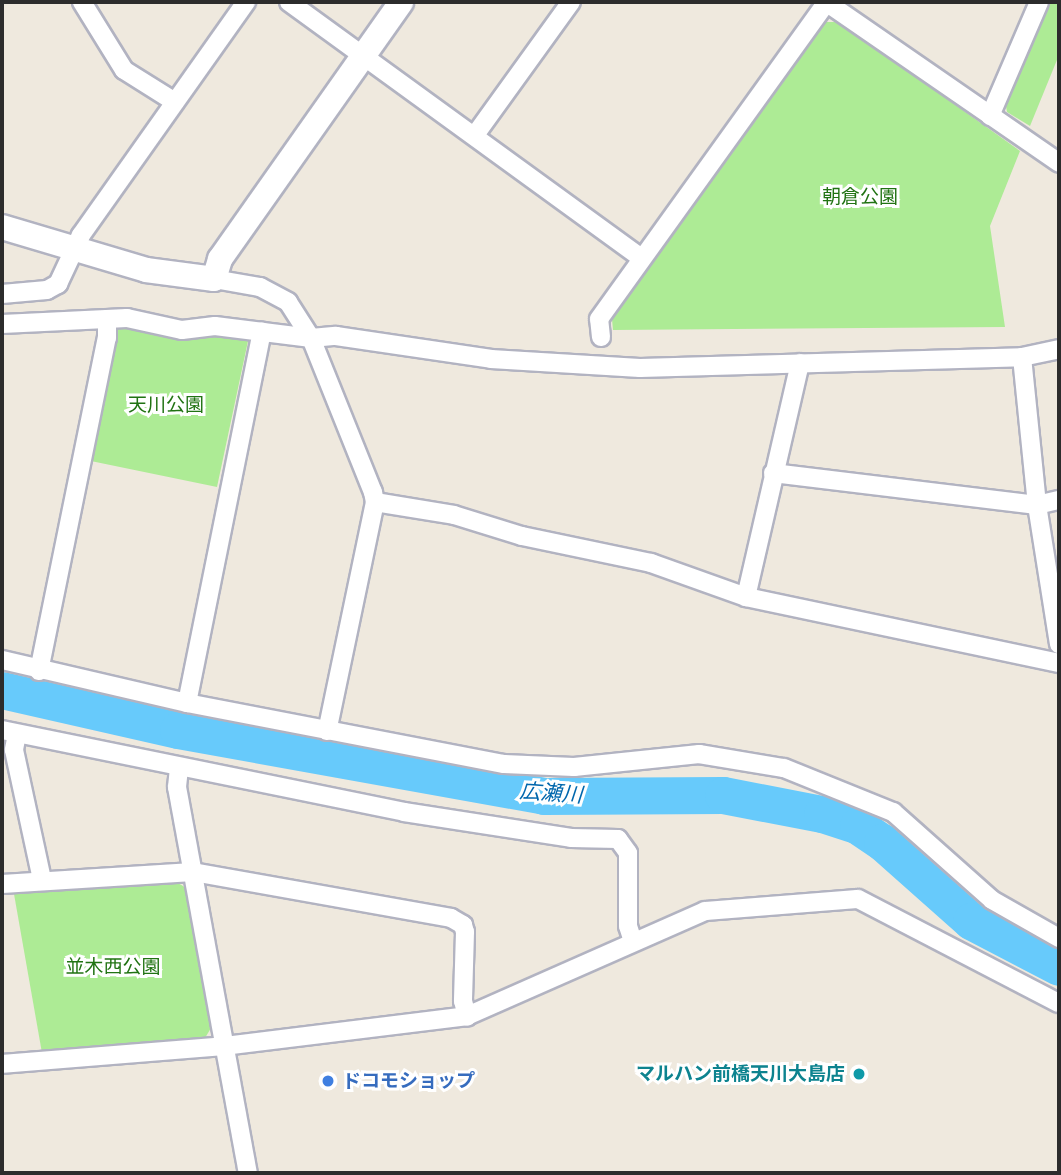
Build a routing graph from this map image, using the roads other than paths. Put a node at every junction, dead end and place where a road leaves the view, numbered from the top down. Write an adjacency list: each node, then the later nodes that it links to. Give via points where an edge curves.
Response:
1 (82, 2): 9 (street, via 124,70)
2 (246, 2): 9 (street)
3 (289, 2): 8 (street)
4 (401, 2): 8 (street)
5 (571, 2): 11 (street)
6 (827, 2): 10 (street); 15 (street)
7 (1039, 2): 10 (street)
8 (363, 55): 11 (street); 16 (street, via 219,259)
9 (175, 102): 14 (street)
10 (990, 116): 12 (street)
11 (475, 135): 15 (street)
12 (1059, 163)
13 (2, 227): 14 (street)
14 (71, 249): 16 (street, via 146,270); 17 (street, via 54,287)
15 (642, 258): 21 (street, via 599,319)
16 (214, 279): 22 (street, via 275,292 288,302)
17 (2, 294)
18 (107, 319): 19 (street); 20 (street, via 142,320 182,330 215,326); 34 (street, via 107,338)
19 (2, 324)
20 (262, 332): 22 (street); 35 (street)
21 (601, 337)
22 (311, 338): 25 (street, via 336,335 491,359 640,368); 28 (street)
23 (1059, 349): 24 (street)
24 (1022, 357): 25 (street); 29 (street)
25 (800, 363): 26 (street)
26 (773, 473): 29 (street); 30 (street)
27 (1059, 500): 29 (street)
28 (374, 502): 30 (street, via 454,515 522,536 651,563); 37 (street)
29 (1038, 505): 31 (street)
30 (746, 597): 33 (street)
31 (1059, 644)
32 (2, 660): 34 (street)
33 (1059, 663)
34 (39, 671): 35 (street)
35 (187, 703): 37 (street)
36 (9, 732): 38 (street); 40 (street)
37 (327, 732): 42 (street, via 526,766 574,767 699,754 784,768 884,807 992,900)
38 (179, 768): 39 (street, via 177,787); 43 (street, via 507,829 618,839 628,853 628,926)
39 (193, 872): 40 (street); 45 (street, via 458,921 465,932 463,1000); 46 (street)
40 (42, 880): 41 (street)
41 (2, 884)
42 (1059, 938)
43 (633, 941): 44 (street, via 716,908 858,899); 45 (street)
44 (1059, 1003)
45 (467, 1016): 46 (street)
46 (225, 1046): 47 (street); 48 (street)
47 (2, 1064)
48 (248, 1173)

